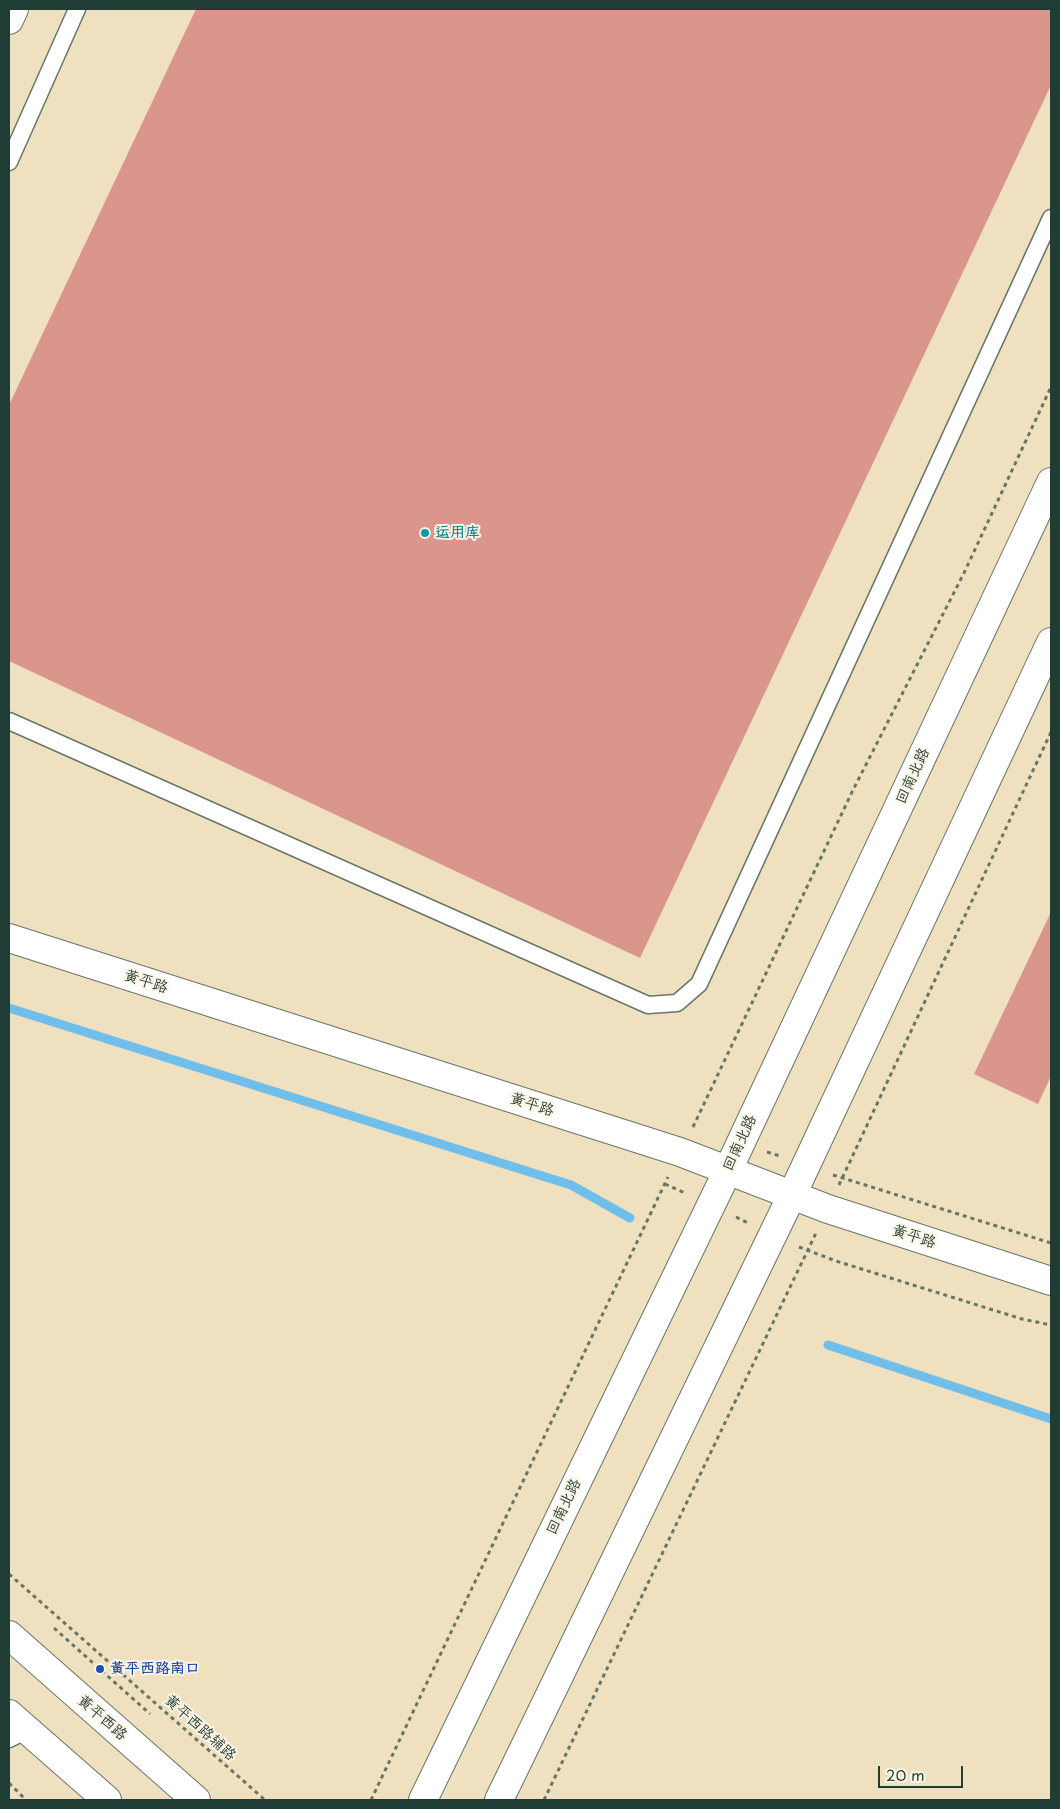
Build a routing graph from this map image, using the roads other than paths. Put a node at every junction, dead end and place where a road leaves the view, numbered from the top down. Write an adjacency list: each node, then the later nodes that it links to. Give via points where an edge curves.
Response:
1 (14, 9): 3 (main road)
2 (78, 9): 4 (lane)
3 (9, 20)
4 (9, 162)
5 (1051, 218): 8 (lane, via 699,984 677,1003 648,1005)
6 (1051, 482): 10 (main road, 回南北路)
7 (1051, 642): 11 (main road)
8 (9, 721)
9 (9, 938): 10 (main road, 黄平路, via 647,1141)
10 (728, 1170): 11 (main road, 黄平路); 17 (main road, 回南北路)
11 (792, 1195): 12 (main road, 黄平路); 18 (main road)
12 (1051, 1281)
13 (9, 1635): 16 (main road, 黄平西路)
14 (15, 1728): 15 (main road)
15 (107, 1800)
16 (196, 1800)
17 (423, 1800)
18 (499, 1800)

